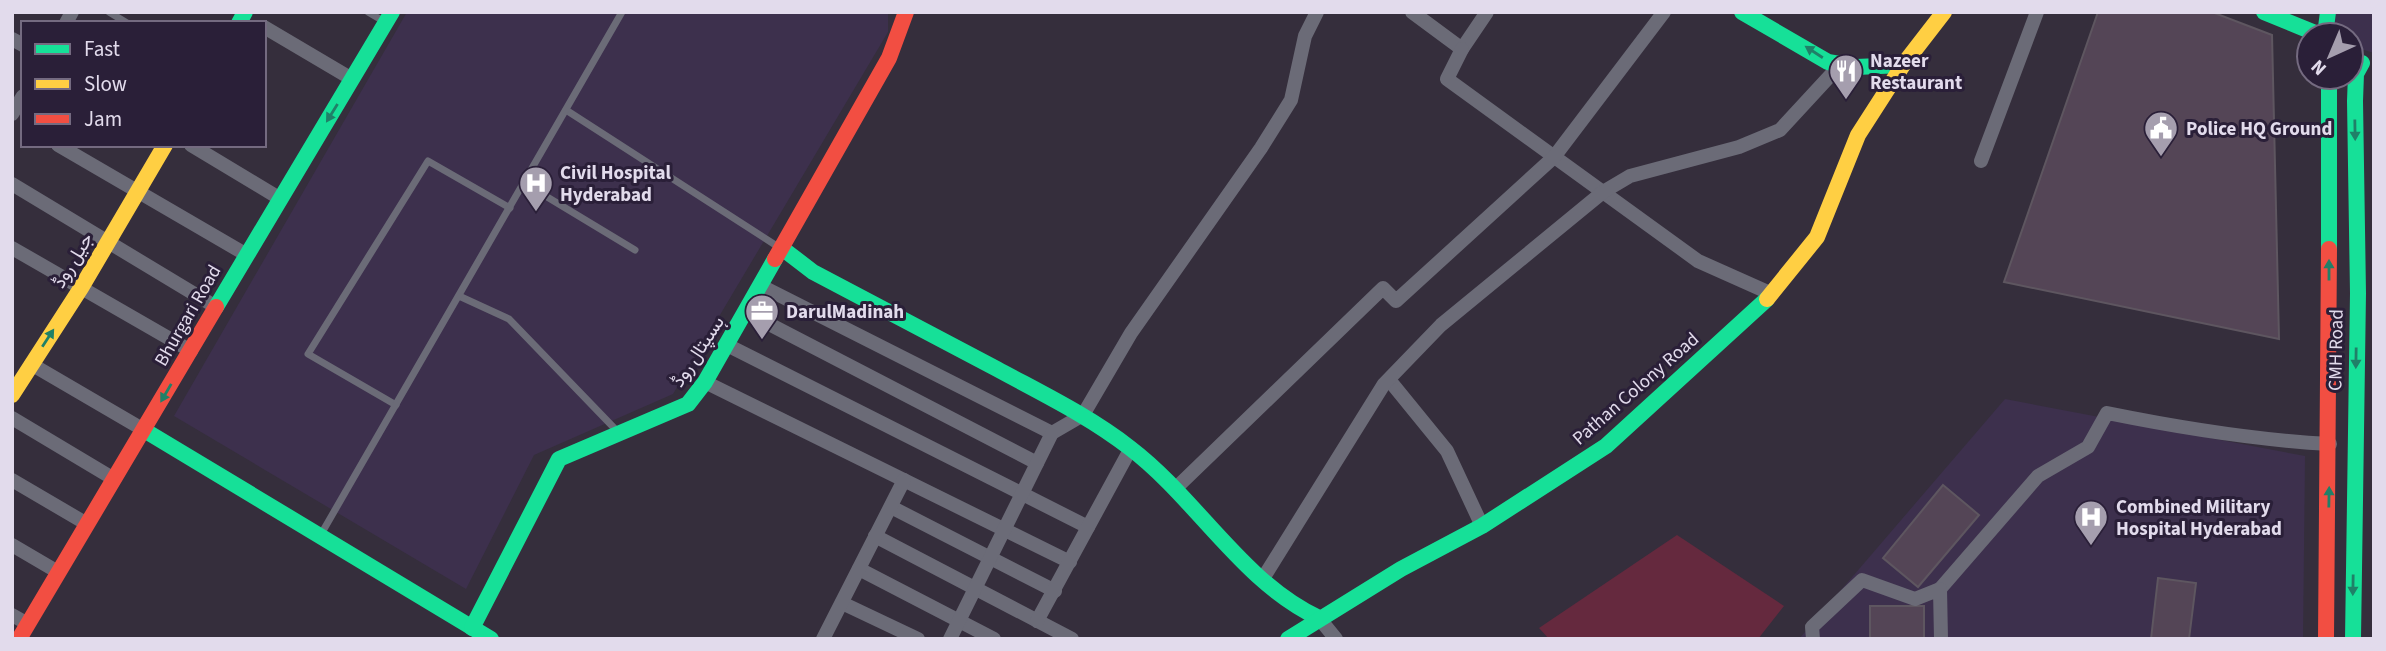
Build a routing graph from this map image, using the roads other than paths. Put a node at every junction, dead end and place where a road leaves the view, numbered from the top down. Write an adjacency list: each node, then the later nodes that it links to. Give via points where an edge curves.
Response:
1 (368, 12): 12 (lane)
2 (622, 12): 22 (lane)
3 (903, 12): 37 (street, ہسپتال روڈ, via 889,58)
4 (1317, 12): 53 (street, via 1305,36 1290,100 1130,333)
5 (1412, 12): 15 (street)
6 (1487, 12): 15 (street)
7 (1664, 12): 27 (street)
8 (1742, 12): 16 (street, one-way to 8)
9 (1944, 12): 17 (street, Pathan Colony Road)
10 (2037, 12): 28 (street)
11 (2264, 12): 13 (street)
12 (389, 18): 18 (street, Bhurgari Road)
13 (2295, 24)
14 (266, 28): 18 (street)
15 (1462, 49): 27 (street, via 1447,79)
16 (1840, 65): 17 (street); 32 (street, via 1780,130 1739,148 1630,176)
17 (1903, 65): 42 (street, Pathan Colony Road, via 1858,135 1817,237)
18 (352, 79): 33 (street, Bhurgari Road, one-way to 33)
19 (2329, 91): 55 (street, CMH Road, one-way to 19)
20 (2356, 91): 56 (street, CMH Road, one-way to 56)
21 (21, 100): 23 (street)
22 (566, 110): 29 (lane); 37 (lane)
23 (12, 116)
24 (61, 147): 31 (street)
25 (164, 147): 31 (street, جیل روڈ)
26 (194, 147): 33 (street)
27 (1554, 157): 32 (street); 66 (street, via 1396,301 1383,288)
28 (1981, 161)
29 (524, 183): 34 (lane); 38 (lane)
30 (12, 184): 35 (street)
31 (138, 191): 35 (street, جیل روڈ); 39 (street)
32 (1604, 192): 42 (street, via 1698,261); 49 (street, via 1441,325)
33 (279, 198): 39 (street, Bhurgari Road)
34 (510, 208): 43 (lane); 52 (lane, via 428,161 308,354)
35 (108, 242): 41 (street, جیل روڈ); 44 (street)
36 (12, 248): 41 (street)
37 (783, 249): 40 (street, ہسپتال روڈ); 53 (street, via 813,272)
38 (635, 250)
39 (247, 255): 44 (street, Bhurgari Road)
40 (761, 286): 45 (street, ہسپتال روڈ); 59 (street)
41 (81, 288): 47 (street); 48 (street, جیل روڈ, one-way to 41)
42 (1772, 294): 70 (street, Pathan Colony Road, via 1606,446)
43 (459, 296): 52 (lane); 58 (lane, via 509,318)
44 (216, 307): 47 (street, Bhurgari Road)
45 (746, 312): 46 (street, ہسپتال روڈ); 62 (street)
46 (727, 345): 50 (street, ہسپتال روڈ); 67 (street)
47 (191, 351): 57 (street, Bhurgari Road, one-way to 57)
48 (31, 364): 51 (street, جیل روڈ); 57 (street)
49 (1390, 381): 70 (street, via 1447,450); 80 (street)
50 (705, 382): 58 (street, ہسپتال روڈ, via 688,404); 65 (street)
51 (12, 395)
52 (396, 405): 73 (lane)
53 (1083, 415): 59 (street); 61 (street)
54 (12, 418): 63 (street)
55 (2330, 419): 56 (street); 60 (street, CMH Road)
56 (2355, 421): 103 (street, CMH Road, one-way to 103)
57 (144, 430): 63 (street, Bhurgari Road); 73 (street)
58 (619, 433): 90 (street, ہسپتال روڈ, via 559,459)
59 (1052, 433): 62 (street)
60 (2330, 444): 82 (street, via 2226,435 2107,412 2088,447 2038,476); 102 (street, CMH Road, one-way to 60)
61 (1131, 448): 66 (street); 71 (street)
62 (1037, 463): 67 (street)
63 (114, 479): 69 (street, Bhurgari Road)
64 (12, 480): 69 (street)
65 (904, 480): 68 (street); 72 (street)
66 (1176, 488): 80 (street)
67 (1021, 494): 71 (street); 72 (street)
68 (891, 507): 74 (street); 76 (street)
69 (87, 524): 79 (street, Bhurgari Road)
70 (1482, 526): 86 (street, Pathan Colony Road)
71 (1088, 527): 77 (street)
72 (1003, 529): 76 (street); 77 (street)
73 (320, 536): 90 (street)
74 (876, 536): 78 (street); 81 (street)
75 (12, 545): 79 (street)
76 (989, 557): 81 (street); 83 (street)
77 (1070, 562): 83 (street)
78 (859, 569): 84 (street); 87 (street)
79 (58, 572): 89 (street, Bhurgari Road)
80 (1262, 580): 86 (street, via 1290,605)
81 (973, 587): 87 (street); 88 (street)
82 (1940, 589): 100 (street, via 1915,599 1862,580 1812,627); 101 (street)
83 (1055, 591): 88 (street)
84 (842, 603): 91 (street); 94 (street)
85 (12, 615): 89 (street)
86 (1319, 618): 98 (street, Pathan Colony Road); 99 (street)
87 (957, 620): 95 (street); 96 (street)
88 (1037, 621): 97 (street)
89 (27, 624): 92 (street, Bhurgari Road)
90 (472, 628): 93 (street)
91 (828, 637)
92 (19, 639)
93 (492, 639)
94 (918, 639)
95 (950, 639)
96 (994, 639)
97 (1072, 639)
98 (1288, 639)
99 (1336, 639)
100 (1813, 639)
101 (1941, 639)
102 (2326, 639)
103 (2353, 639)

